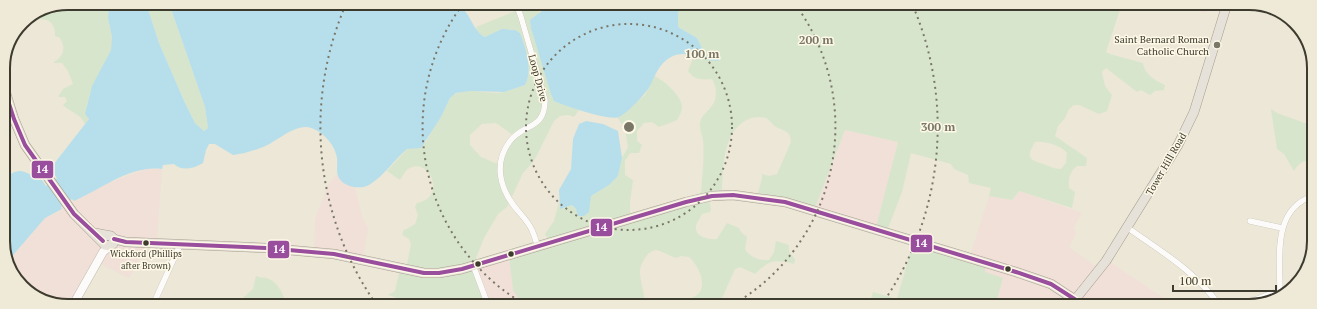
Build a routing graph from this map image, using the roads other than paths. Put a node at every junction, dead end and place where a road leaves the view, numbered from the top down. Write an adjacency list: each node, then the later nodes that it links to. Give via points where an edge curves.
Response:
1 (518, 10): 10 (street, Loop Drive, via 545,100 545,110 538,123 515,135 507,145 499,171 505,192 532,230)
2 (1225, 10): 6 (main road, Tower Hill Road, via 1194,112 1178,145)
3 (10, 112): 8 (main road, via 25,145 74,214)
4 (1307, 198): 7 (street, via 1291,210)
5 (1250, 221): 7 (street)
6 (1128, 228): 19 (main road, Tower Hill Road); 20 (street, via 1189,271)
7 (1282, 228): 12 (street)
8 (109, 243): 9 (main road); 15 (main road)
9 (180, 245): 11 (main road, via 266,248 334,254 424,273 439,273); 16 (street)
10 (537, 245): 11 (main road); 18 (main road, via 686,202 733,194 785,202 1016,272 1051,284)
11 (473, 265): 17 (street)
12 (1283, 288)
13 (1276, 292): 14 (street)
14 (1261, 298)
15 (79, 299)
16 (155, 299)
17 (486, 299)
18 (1068, 299)
19 (1076, 299)
20 (1215, 299)

